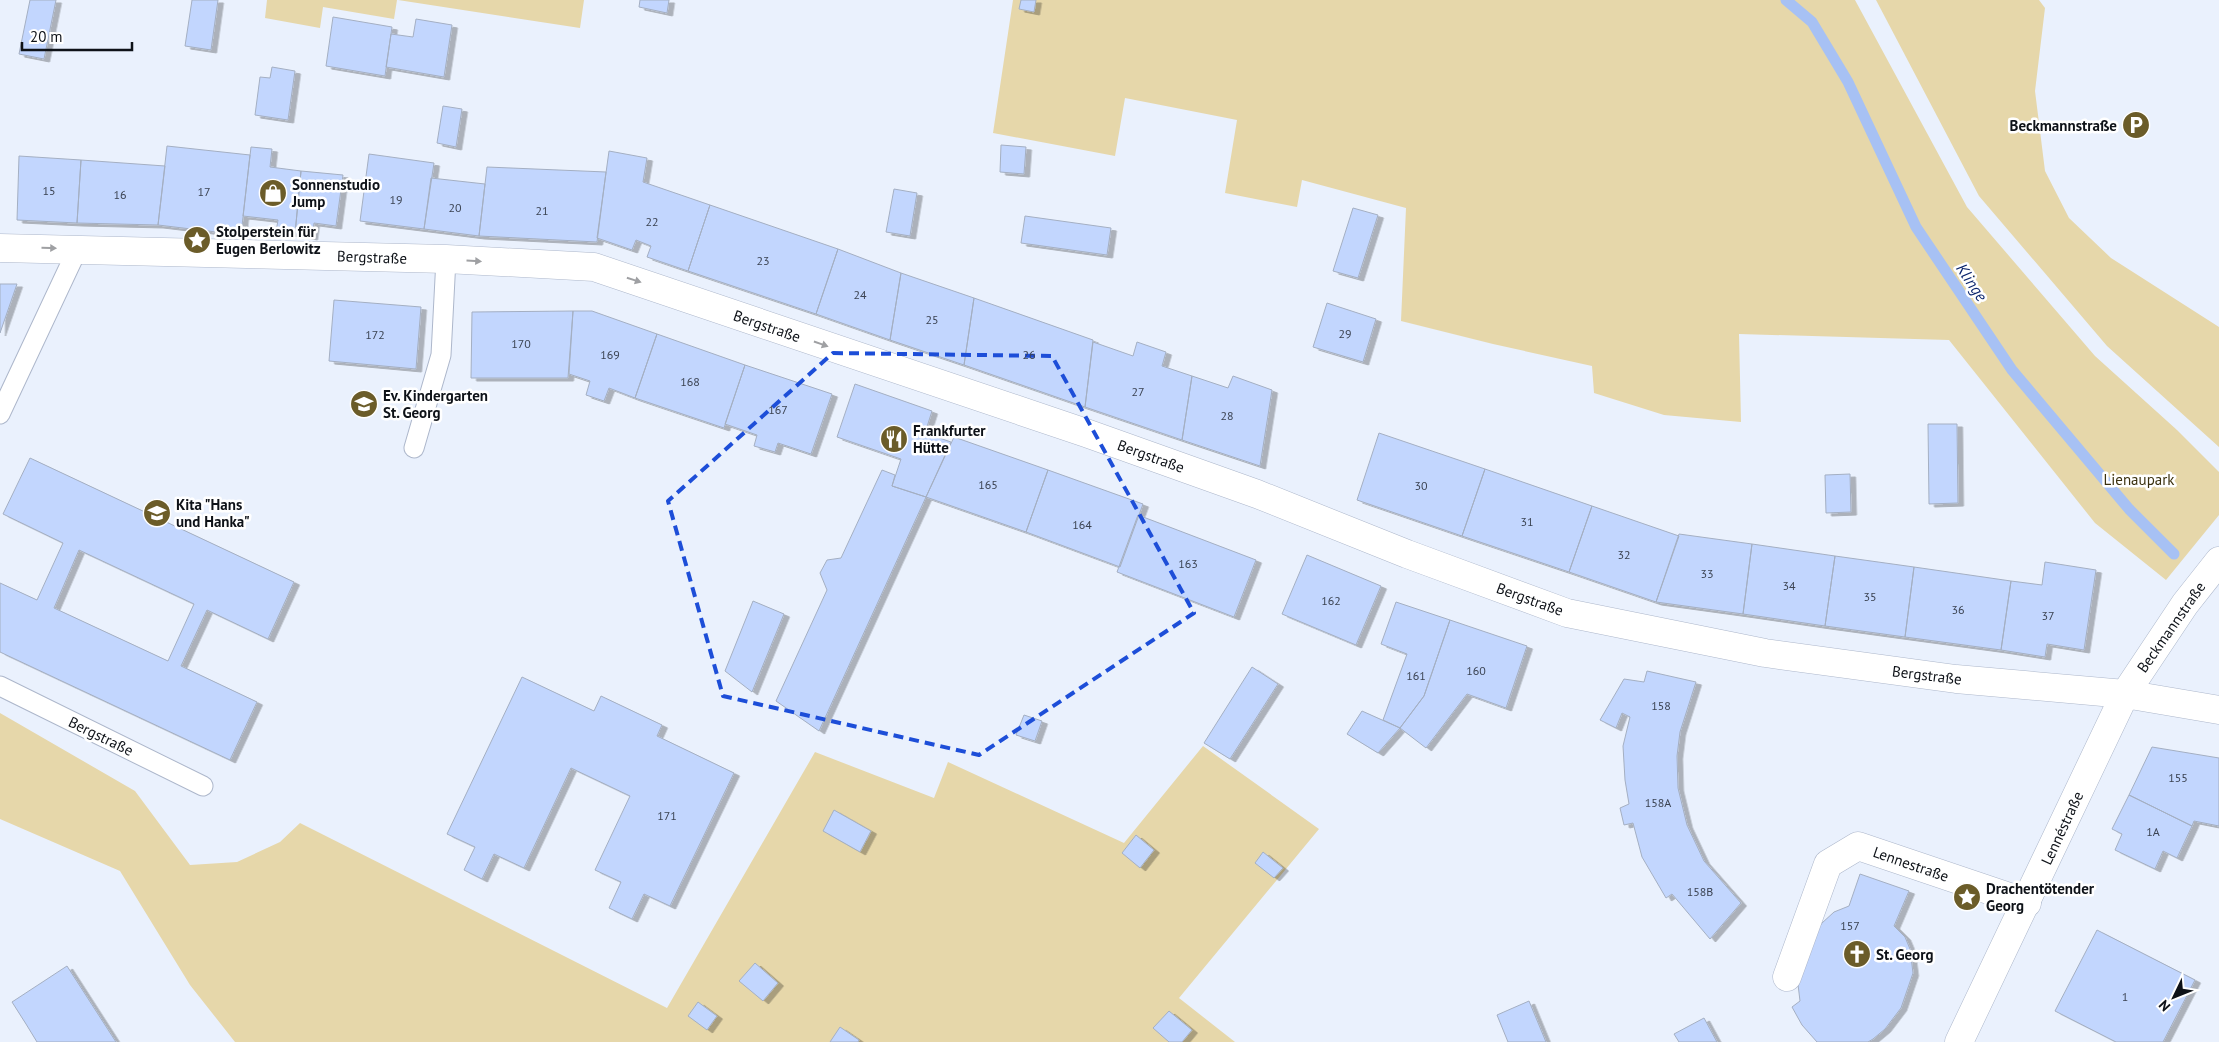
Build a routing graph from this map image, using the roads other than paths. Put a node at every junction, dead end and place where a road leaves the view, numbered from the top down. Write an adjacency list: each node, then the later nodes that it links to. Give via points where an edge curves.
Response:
1 (0, 248): 2 (street, Bergstraße, one-way to 2)
2 (78, 248): 3 (street, Bergstraße); 4 (lane)
3 (446, 259): 5 (lane, via 441,355); 8 (street, Bergstraße, one-way to 8, via 594,267 1086,433 1257,494 1567,613 1765,653 1956,679)
4 (0, 414)
5 (414, 448)
6 (2219, 561): 8 (street, Beckmannstraße, via 2185,604)
7 (0, 686): 10 (lane, Bergstraße)
8 (2125, 694): 9 (street, Bergstraße); 11 (street, Lennéstraße)
9 (2219, 710)
10 (203, 786)
11 (2027, 903): 12 (street, Lennestraße, via 1858,846 1828,864); 13 (street, Lennéstraße)
12 (1787, 977)
13 (1959, 1042)

